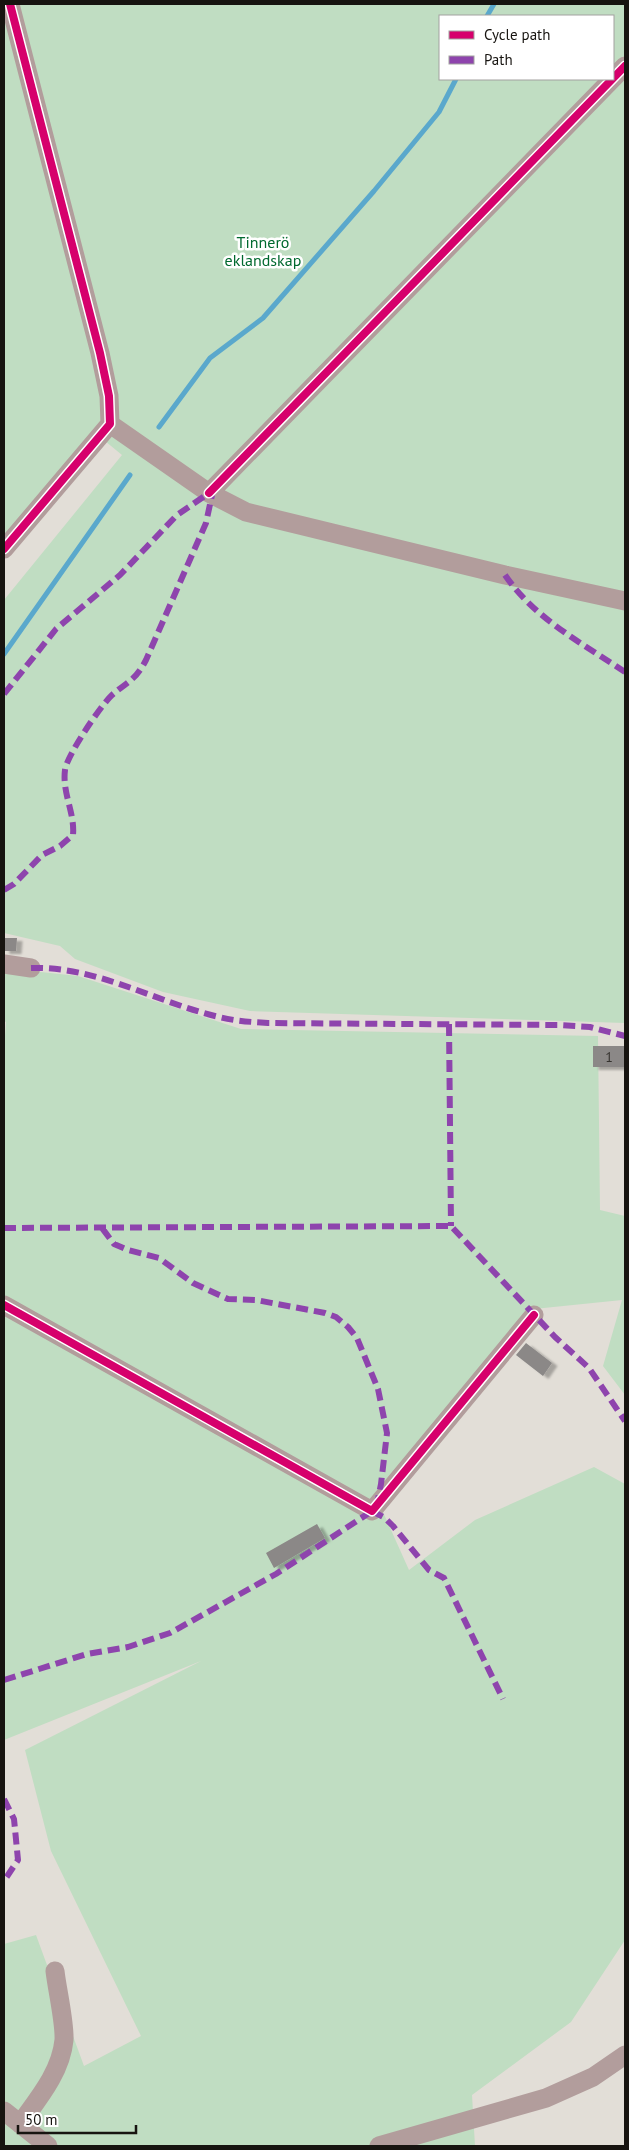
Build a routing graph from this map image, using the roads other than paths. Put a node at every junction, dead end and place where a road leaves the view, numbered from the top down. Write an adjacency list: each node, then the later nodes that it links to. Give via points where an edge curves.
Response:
1 (10, 4): 5 (street, via 100,353 109,396)
2 (625, 66): 3 (street)
3 (614, 77)
4 (611, 80): 6 (street)
5 (110, 424): 6 (street); 7 (street)
6 (209, 494): 8 (street, via 246,512)
7 (4, 548)
8 (625, 601)
9 (4, 964): 10 (street)
10 (31, 968)
11 (4, 1305): 12 (street, via 372,1511)
12 (534, 1315)
13 (55, 1971): 16 (street, via 64,2038 61,2053 46,2087)
14 (625, 2055): 18 (street, via 593,2077 546,2098)
15 (4, 2111): 16 (street)
16 (20, 2124): 17 (street)
17 (48, 2146)
18 (379, 2146)

